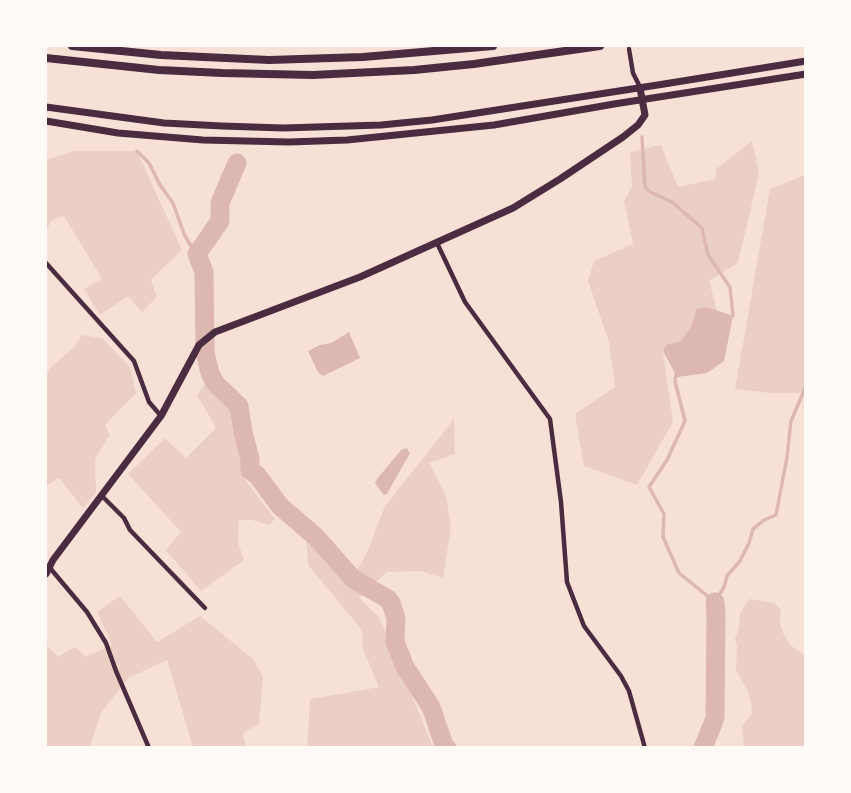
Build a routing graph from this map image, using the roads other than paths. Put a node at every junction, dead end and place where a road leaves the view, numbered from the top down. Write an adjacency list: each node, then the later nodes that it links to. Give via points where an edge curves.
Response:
1 (72, 46): 2 (highway, via 269,60)
2 (492, 46)
3 (600, 46): 5 (highway, via 474,64 313,75 159,70)
4 (629, 49): 8 (street)
5 (46, 58)
6 (806, 61): 8 (main road)
7 (806, 74): 9 (main road)
8 (640, 88): 9 (main road); 10 (main road, via 432,120 334,127 164,123)
9 (642, 100): 11 (main road, via 494,125 347,140 246,142 163,137); 12 (main road, via 645,115 623,137 513,208)
10 (46, 107)
11 (46, 121)
12 (437, 243): 14 (main road, via 215,331 198,345); 19 (street, via 465,302 550,419 567,582 584,626 629,691)
13 (46, 263): 14 (street, via 134,361 149,402)
14 (161, 416): 15 (main road)
15 (102, 496): 16 (main road); 17 (street)
16 (47, 571): 18 (street, via 88,612 106,643)
17 (205, 608)
18 (149, 747)
19 (645, 747)

